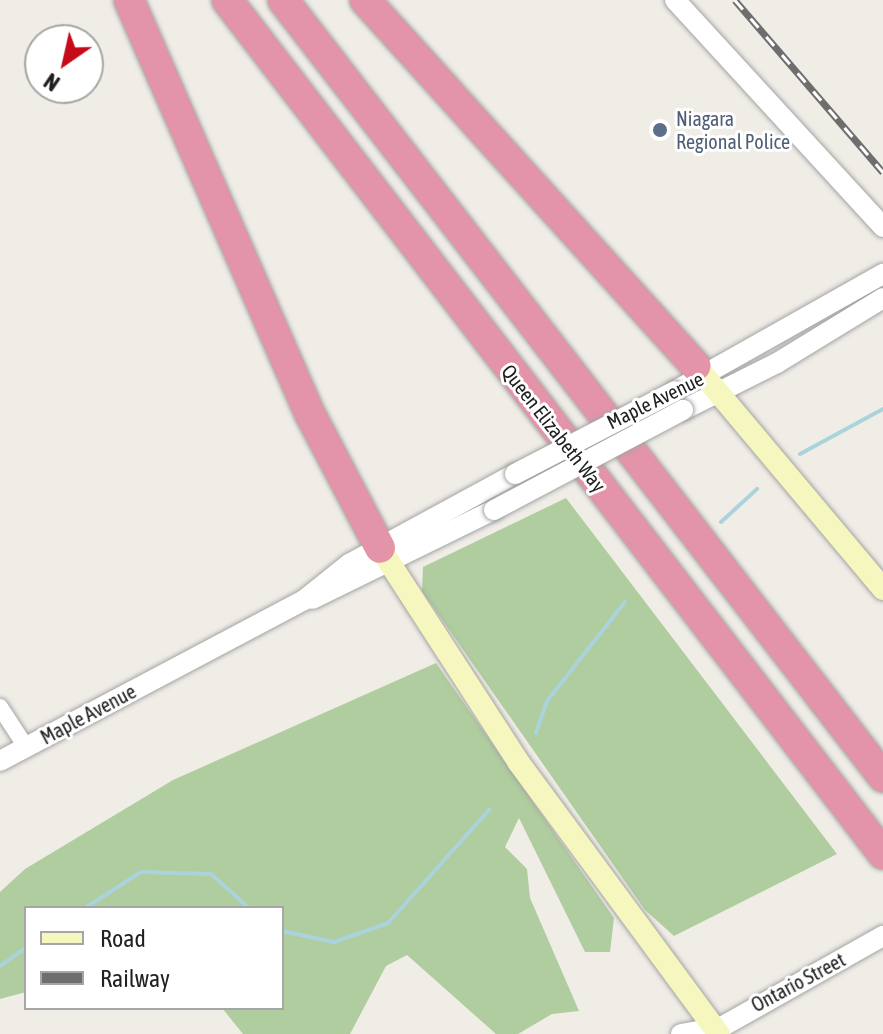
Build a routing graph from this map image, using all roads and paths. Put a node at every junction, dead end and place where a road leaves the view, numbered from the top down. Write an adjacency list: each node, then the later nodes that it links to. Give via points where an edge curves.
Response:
1 (129, 0): 11 (highway, via 310,414)
2 (227, 0): 17 (highway, Queen Elizabeth Way)
3 (283, 0): 16 (highway)
4 (365, 0): 9 (highway)
5 (675, 0): 6 (street)
6 (883, 227)
7 (883, 274): 8 (street, Maple Avenue)
8 (873, 297): 9 (street, Maple Avenue)
9 (707, 378): 10 (street, Maple Avenue); 12 (main road)
10 (679, 400): 11 (street, Maple Avenue, bridge, via 494,510); 11 (street, Maple Avenue, bridge, via 483,492)
11 (386, 556): 14 (street, Maple Avenue); 19 (main road, via 519,763)
12 (883, 589)
13 (0, 707): 14 (street)
14 (26, 747): 15 (street, Maple Avenue)
15 (0, 761)
16 (883, 777)
17 (883, 854)
18 (878, 939): 19 (street, Ontario Street)
19 (714, 1032): 20 (street, Ontario Street)
20 (681, 1034)

